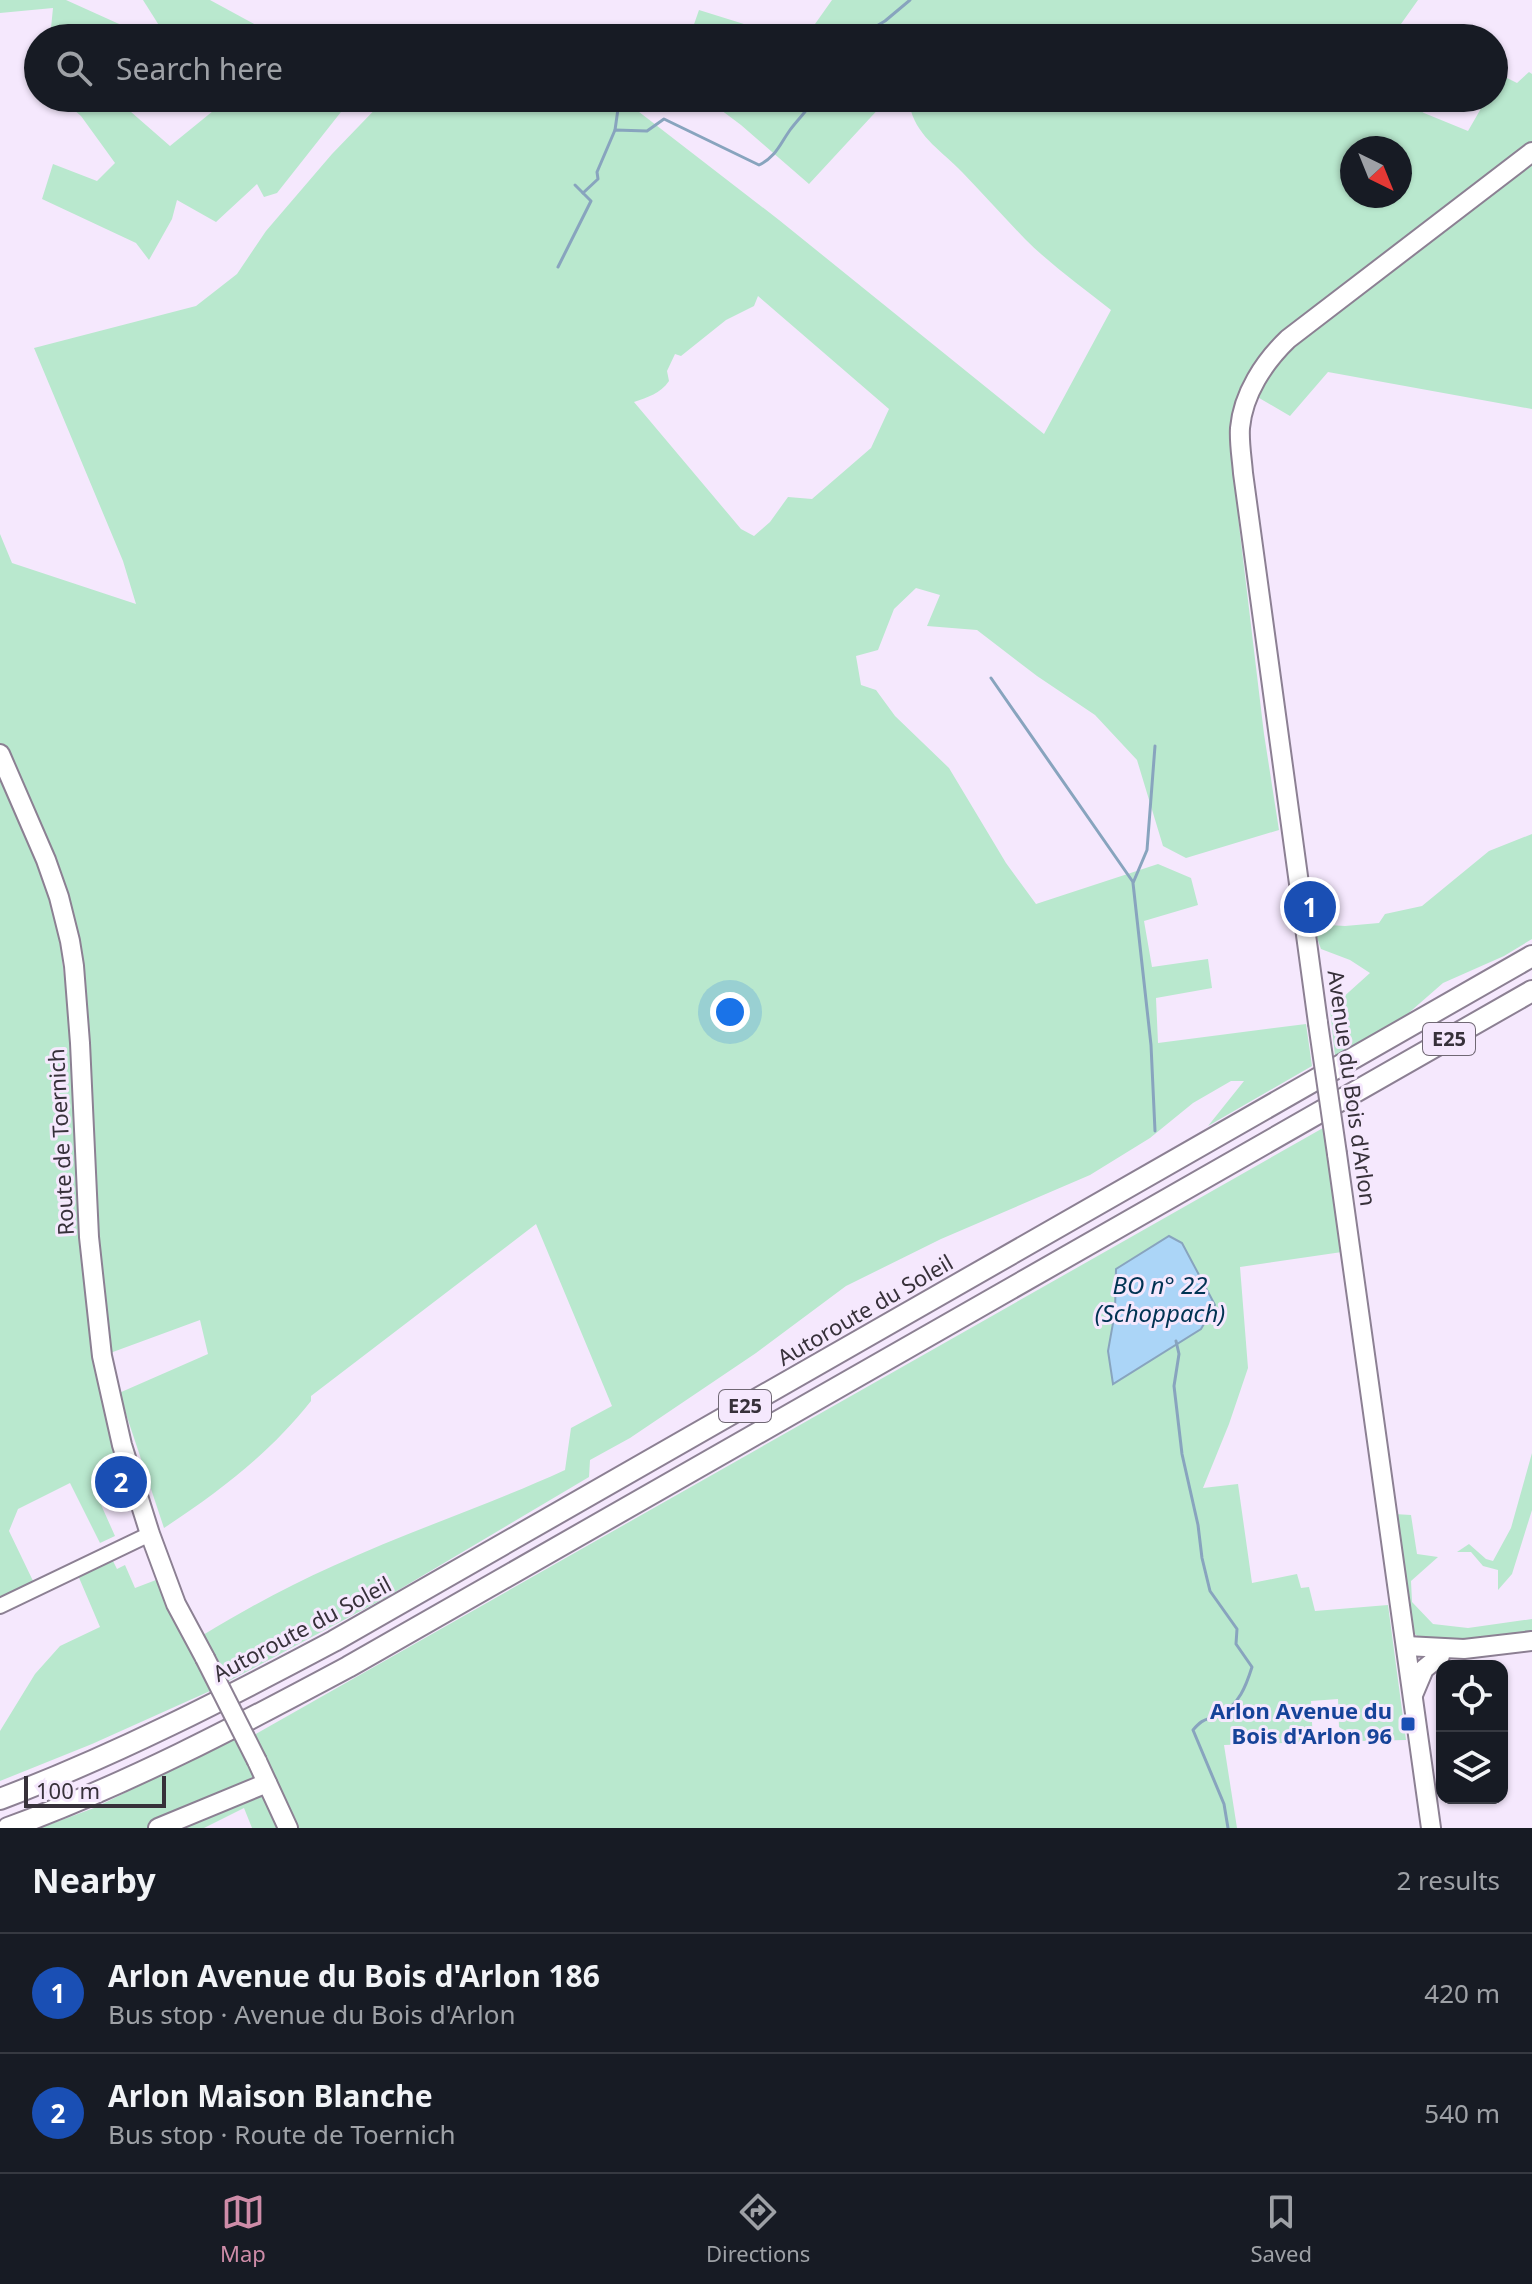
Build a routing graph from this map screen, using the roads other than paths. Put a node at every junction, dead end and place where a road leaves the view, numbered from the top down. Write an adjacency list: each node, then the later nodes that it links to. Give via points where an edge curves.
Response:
1 (1532, 152): 9 (main road, Avenue du Bois d'Arlon, bridge, via 1288,339 1269,358 1246,403 1240,428)
2 (0, 754): 5 (main road, Route de Toernich, via 46,860 70,941 102,1356)
3 (1532, 956): 13 (highway, Autoroute du Soleil / E25, via 334,1641 181,1721)
4 (1532, 991): 14 (highway, E25, via 348,1667 181,1753)
5 (150, 1534): 6 (street); 12 (main road, Route de Toernich, bridge, via 176,1604)
6 (0, 1606)
7 (1532, 1641): 8 (main road)
8 (1464, 1649): 9 (main road); 10 (main road)
9 (1406, 1651): 10 (main road); 11 (main road, Avenue du Bois d'Arlon)
10 (1440, 1656): 11 (main road, via 1424,1669)
11 (1413, 1696): 17 (main road, Avenue du Bois d'Arlon)
12 (267, 1783): 15 (main road); 16 (main road)
13 (0, 1799)
14 (8, 1828)
15 (158, 1828)
16 (288, 1828)
17 (1431, 1828)

